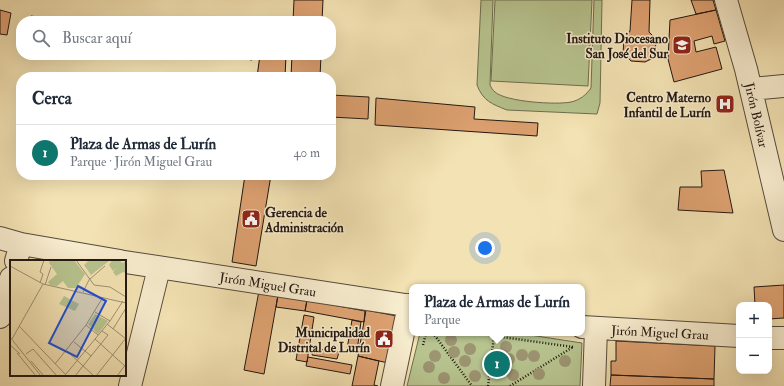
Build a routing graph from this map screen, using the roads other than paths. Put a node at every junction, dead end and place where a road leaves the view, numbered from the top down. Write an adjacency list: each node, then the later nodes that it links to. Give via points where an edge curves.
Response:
1 (726, 0): 3 (street, Jirón Bolívar)
2 (784, 86): 3 (street)
3 (751, 89): 4 (street, Jirón Bolívar)
4 (780, 199): 5 (street, Jirón Bolívar)
5 (784, 230)
6 (0, 238): 7 (street)
7 (18, 252): 8 (street)
8 (109, 260)
9 (126, 262): 10 (street, Jirón Miguel Grau)
10 (159, 268): 12 (street, Jirón Miguel Grau); 19 (street)
11 (10, 281): 14 (street)
12 (409, 306)
13 (409, 314): 20 (street)
14 (0, 316)
15 (589, 328): 16 (street, Jirón Miguel Grau); 21 (street)
16 (736, 336)
17 (772, 338): 18 (street)
18 (784, 338)
19 (130, 386)
20 (392, 386)
21 (594, 386)

